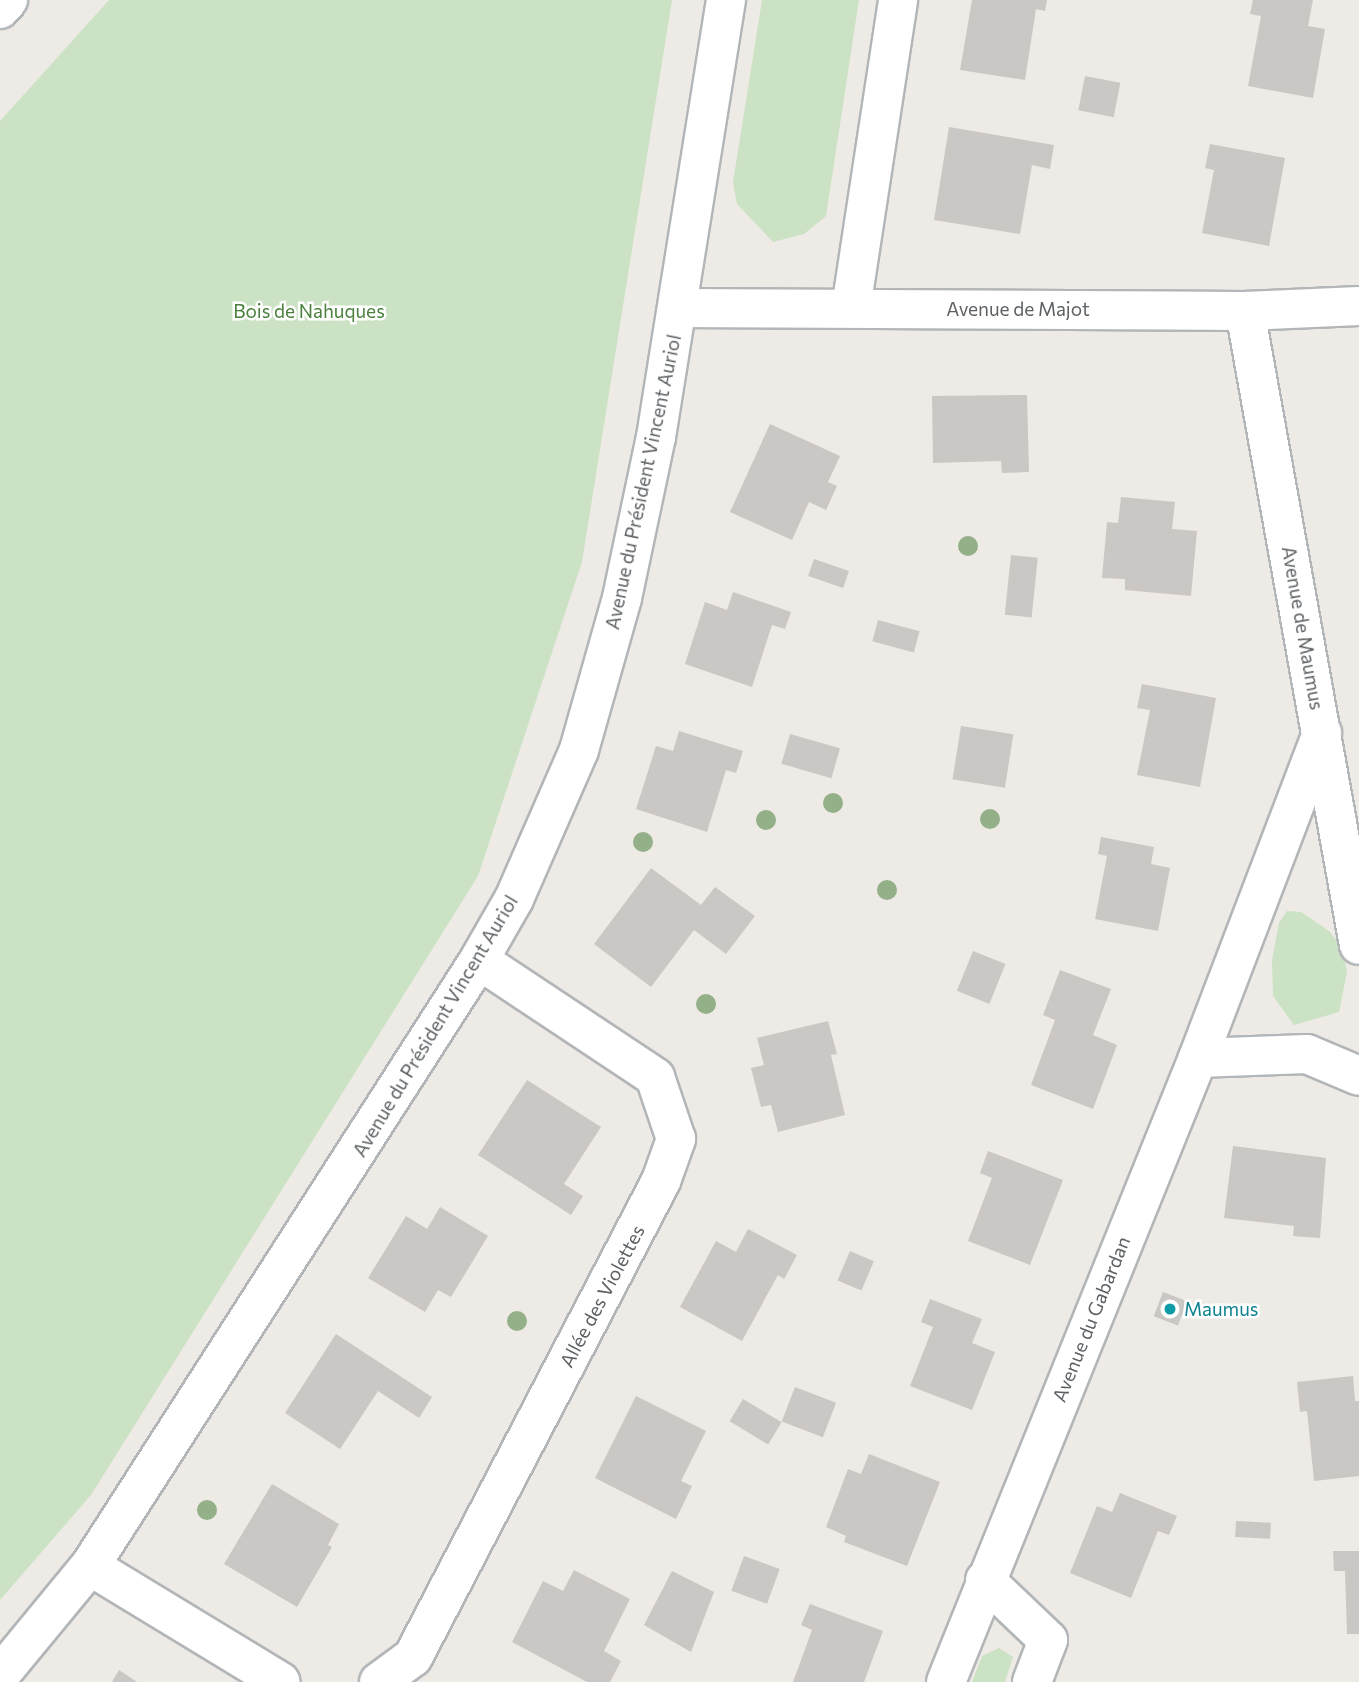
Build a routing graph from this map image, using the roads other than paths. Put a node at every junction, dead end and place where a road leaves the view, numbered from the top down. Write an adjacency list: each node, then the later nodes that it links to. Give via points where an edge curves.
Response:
1 (8, 0): 4 (street)
2 (726, 0): 6 (street, Avenue du Président Vincent Auriol)
3 (898, 0): 7 (street)
4 (0, 9)
5 (1358, 301): 8 (street, Avenue de Majot)
6 (677, 308): 7 (street, Avenue de Majot); 11 (street, Avenue du Président Vincent Auriol, via 622,598 579,750 514,899)
7 (851, 308): 8 (street, Avenue de Majot)
8 (1245, 311): 9 (street, Avenue de Maumus)
9 (1322, 733): 10 (street, Avenue de Maumus); 12 (street, Avenue du Gabardan)
10 (1359, 945)
11 (479, 960): 14 (street, Avenue du Président Vincent Auriol); 18 (street, Allée des Violettes, via 654,1077 676,1139 662,1181 413,1657)
12 (1198, 1058): 13 (street, via 1307,1054); 15 (street, Avenue du Gabardan)
13 (1359, 1076)
14 (90, 1566): 16 (street, Avenue du Président Vincent Auriol); 17 (street)
15 (985, 1580): 19 (street, Avenue du Gabardan); 20 (street, via 1048,1640)
16 (0, 1675)
17 (281, 1682)
18 (379, 1682)
19 (946, 1682)
20 (1032, 1682)

